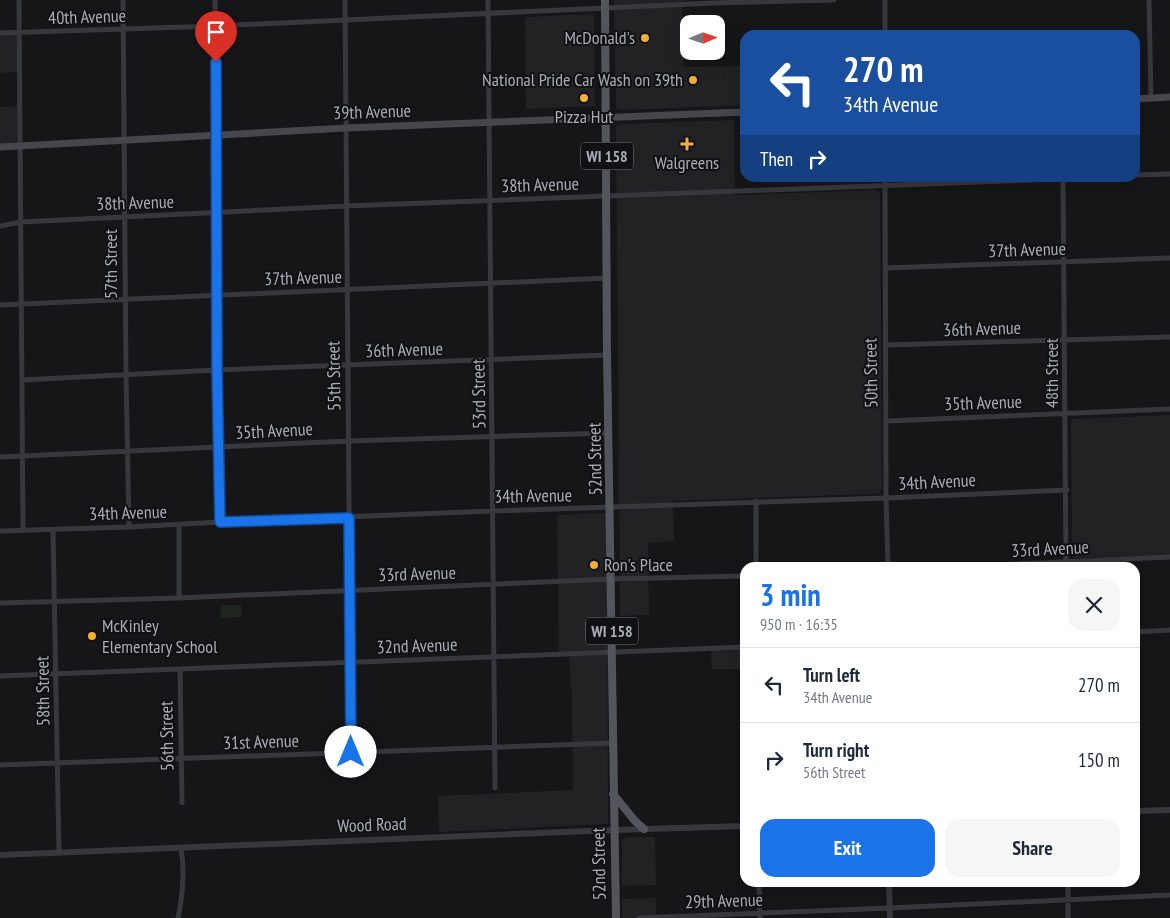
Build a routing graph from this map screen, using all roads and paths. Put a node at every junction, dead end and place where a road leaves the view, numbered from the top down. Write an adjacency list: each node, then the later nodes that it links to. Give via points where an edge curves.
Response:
1 (19, 0): 15 (street)
2 (123, 0): 13 (street, 57th Street)
3 (215, 0): 12 (street)
4 (345, 0): 11 (street, 55th Street)
5 (488, 0): 10 (street, 53rd Street)
6 (834, 0): 9 (street, 40th Avenue)
7 (885, 0): 14 (street)
8 (1149, 0): 18 (street)
9 (605, 4): 10 (street, 40th Avenue); 21 (main road, 52nd Street / WI 158)
10 (488, 13): 11 (street, 40th Avenue); 22 (street, 53rd Street)
11 (345, 20): 12 (street, 40th Avenue); 23 (street, 55th Street)
12 (215, 26): 13 (street, 40th Avenue); 24 (street)
13 (123, 30): 15 (street, 40th Avenue); 25 (street, 57th Street)
14 (885, 30)
15 (19, 32): 16 (street, 40th Avenue); 26 (street)
16 (0, 33)
17 (1170, 97): 18 (main road)
18 (1151, 98): 19 (main road)
19 (1140, 99)
20 (740, 112): 21 (main road, 39th Avenue)
21 (607, 119): 22 (main road, 39th Avenue); 33 (main road, 52nd Street / WI 158)
22 (490, 122): 23 (main road, 39th Avenue); 34 (street, 53rd Street)
23 (346, 128): 24 (main road, 39th Avenue); 35 (street, 55th Street)
24 (217, 135): 25 (main road, 39th Avenue); 36 (street)
25 (125, 140): 26 (main road, 39th Avenue); 37 (street, 57th Street)
26 (20, 145): 27 (main road, 39th Avenue); 38 (street)
27 (0, 147)
28 (1170, 174): 29 (street)
29 (1140, 175)
30 (961, 182): 32 (street, 38th Avenue)
31 (1063, 182): 41 (street, 48th Street)
32 (885, 185): 33 (street, 38th Avenue); 42 (street, 50th Street)
33 (607, 197): 34 (street, 38th Avenue); 43 (main road, 52nd Street / WI 158)
34 (490, 201): 35 (street, 38th Avenue); 44 (street, 53rd Street)
35 (346, 206): 36 (street, 38th Avenue); 45 (street, 55th Street)
36 (216, 213): 37 (street, 38th Avenue); 46 (street)
37 (125, 217): 38 (street, 38th Avenue); 47 (street, 57th Street)
38 (21, 222): 39 (street, 38th Avenue); 48 (street)
39 (0, 226)
40 (1170, 258): 41 (street, 37th Avenue)
41 (1064, 262): 42 (street, 37th Avenue); 51 (street, 48th Street)
42 (885, 268): 52 (street, 50th Street)
43 (607, 278): 44 (street, 37th Avenue); 53 (main road, 52nd Street / WI 158)
44 (491, 283): 45 (street, 37th Avenue); 54 (street, 53rd Street)
45 (347, 290): 46 (street, 37th Avenue); 55 (street, 55th Street)
46 (218, 295): 47 (street, 37th Avenue); 56 (street)
47 (125, 299): 48 (street, 37th Avenue); 57 (street, 57th Street)
48 (21, 304): 49 (street, 37th Avenue); 58 (street)
49 (0, 305)
50 (1170, 337): 51 (street, 36th Avenue)
51 (1065, 339): 52 (street, 36th Avenue); 60 (street, 48th Street)
52 (886, 346): 61 (street, 50th Street)
53 (608, 355): 54 (street, 36th Avenue); 62 (main road, 52nd Street / WI 158)
54 (492, 360): 55 (street, 36th Avenue); 63 (street, 53rd Street)
55 (348, 366): 56 (street, 36th Avenue); 64 (street, 55th Street)
56 (217, 370): 57 (street, 36th Avenue); 65 (street)
57 (126, 374): 58 (street, 36th Avenue); 66 (street, 57th Street)
58 (22, 380): 67 (street)
59 (1170, 409): 60 (street, 35th Avenue)
60 (1066, 414): 61 (street, 35th Avenue); 69 (street, 48th Street)
61 (887, 421): 70 (street, 50th Street)
62 (609, 433): 63 (street, 35th Avenue); 72 (main road, 52nd Street / WI 158)
63 (493, 436): 64 (street, 35th Avenue); 73 (street, 53rd Street)
64 (349, 441): 65 (street, 35th Avenue); 74 (street, 55th Street)
65 (219, 447): 66 (street, 35th Avenue); 75 (street)
66 (128, 451): 67 (street, 35th Avenue); 77 (street, 57th Street)
67 (22, 455): 68 (street, 35th Avenue); 78 (street)
68 (0, 456)
69 (1067, 490): 70 (street, 34th Avenue); 84 (street, 48th Street)
70 (886, 498): 71 (street, 34th Avenue); 83 (street, 50th Street)
71 (756, 502): 72 (street, 34th Avenue); 82 (street)
72 (610, 508): 73 (street, 34th Avenue); 87 (main road, 52nd Street / WI 158)
73 (492, 510): 74 (street, 34th Avenue); 88 (street, 53rd Street)
74 (349, 518): 75 (street, 34th Avenue); 89 (street, 55th Street)
75 (220, 522): 76 (street, 34th Avenue)
76 (179, 524): 77 (street, 34th Avenue); 90 (street)
77 (129, 527): 79 (street, 34th Avenue)
78 (24, 530): 79 (street, 34th Avenue); 80 (street, 34th Avenue)
79 (53, 530): 91 (street, 58th Street)
80 (0, 531)
81 (1170, 557): 85 (street, 33rd Avenue)
82 (756, 562)
83 (888, 562)
84 (1066, 562)
85 (1105, 562)
86 (740, 576): 87 (street, 33rd Avenue)
87 (611, 579): 88 (street, 33rd Avenue); 96 (main road, 52nd Street / WI 158)
88 (493, 584): 89 (street, 33rd Avenue); 97 (street, 53rd Street)
89 (350, 590): 90 (street, 33rd Avenue); 98 (street, 55th Street)
90 (179, 598): 91 (street, 33rd Avenue)
91 (55, 601): 92 (street, 33rd Avenue); 100 (street, 58th Street)
92 (0, 603)
93 (1170, 630): 94 (street)
94 (1140, 632)
95 (740, 647): 96 (street, 32nd Avenue)
96 (612, 652): 97 (street, 32nd Avenue); 102 (main road, 52nd Street / WI 158)
97 (494, 657): 98 (street, 32nd Avenue); 103 (street, 53rd Street)
98 (350, 663): 99 (street, 32nd Avenue); 104 (street, 55th Street)
99 (180, 669): 100 (street, 32nd Avenue); 105 (street, 56th Street)
100 (56, 674): 101 (street, 32nd Avenue); 106 (street, 58th Street)
101 (0, 676)
102 (613, 744): 103 (street, 31st Avenue); 109 (main road, 52nd Street / WI 158)
103 (495, 747): 104 (street, 31st Avenue); 108 (street, 53rd Street)
104 (351, 752): 105 (street, 31st Avenue)
105 (182, 759): 106 (street, 31st Avenue); 110 (street, 56th Street)
106 (57, 763): 107 (street, 31st Avenue); 117 (street, 58th Street)
107 (0, 765)
108 (495, 788)
109 (613, 794): 114 (main road); 115 (main road, 52nd Street / WI 158)
110 (182, 803)
111 (1170, 810): 112 (street)
112 (1140, 811)
113 (740, 826): 114 (street, Wood Road)
114 (644, 829): 115 (street, Wood Road)
115 (614, 830): 116 (street, Wood Road); 127 (main road, 52nd Street / WI 158)
116 (181, 848): 117 (street, Wood Road); 126 (street, via 184,866)
117 (59, 853): 118 (street, Wood Road)
118 (0, 855)
119 (759, 887): 125 (street)
120 (889, 887): 124 (street)
121 (1068, 887): 123 (street)
122 (1170, 895): 123 (street, 29th Avenue)
123 (1068, 900): 124 (street, 29th Avenue); 130 (street)
124 (890, 908): 125 (street, 29th Avenue); 129 (street)
125 (760, 916): 128 (street, 29th Avenue)
126 (178, 918)
127 (616, 918)
128 (639, 918)
129 (890, 918)
130 (1068, 918)

